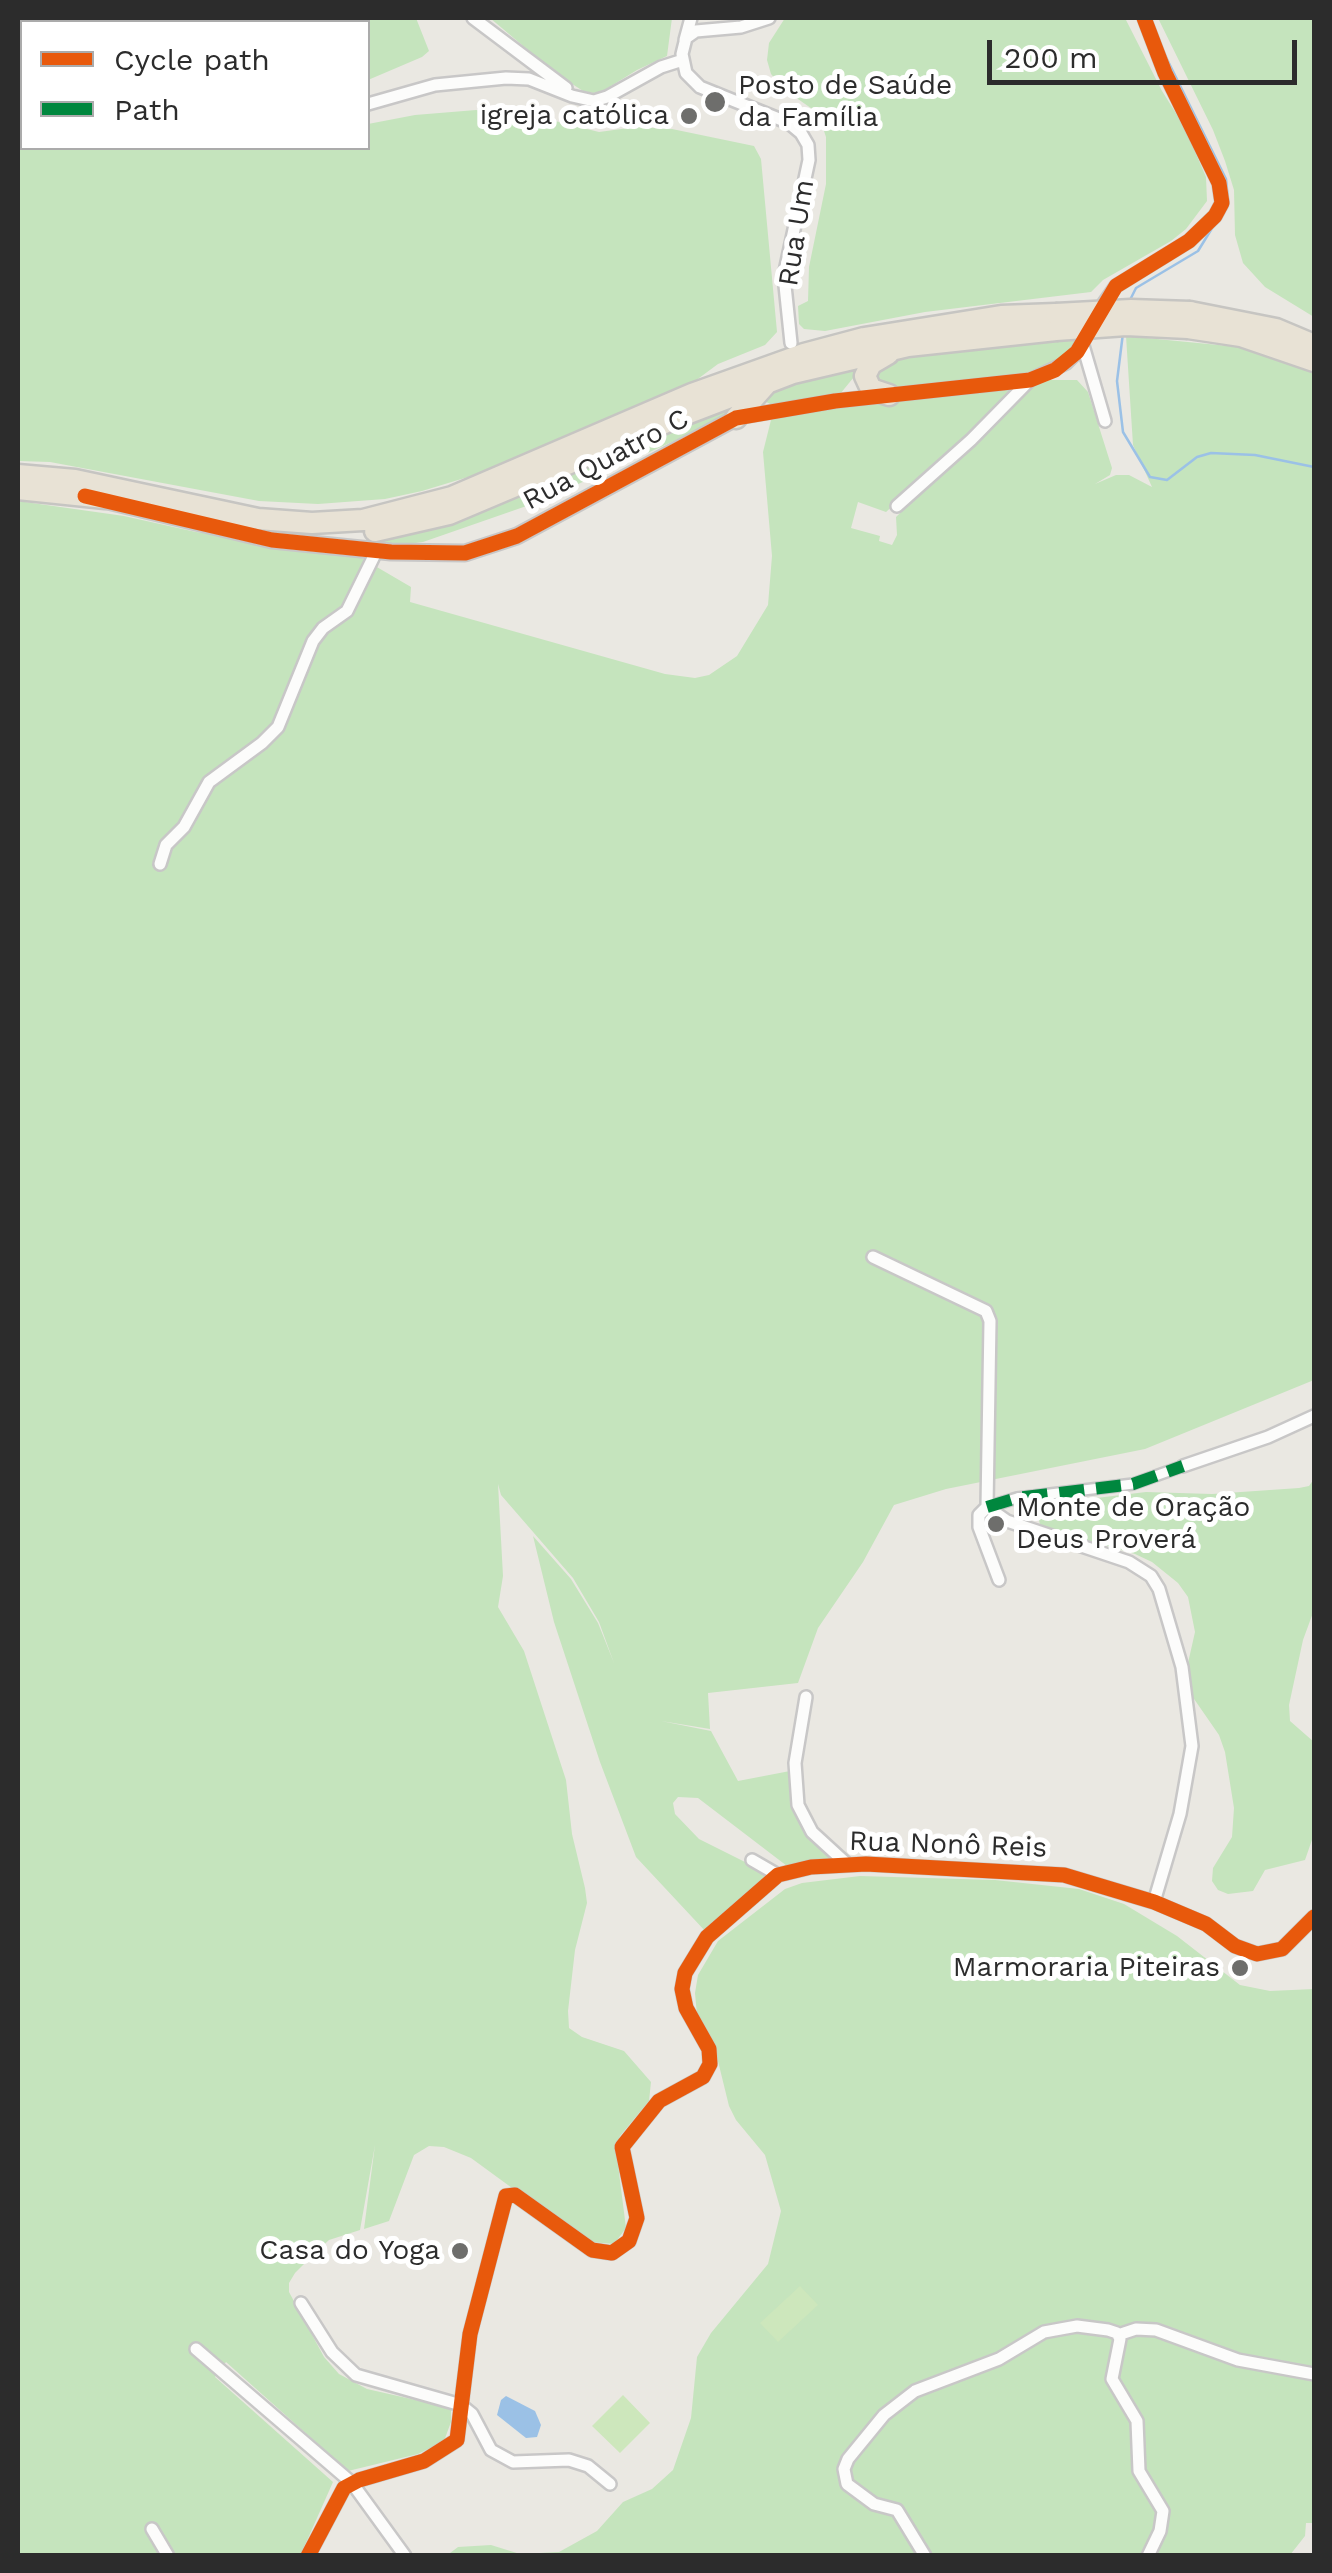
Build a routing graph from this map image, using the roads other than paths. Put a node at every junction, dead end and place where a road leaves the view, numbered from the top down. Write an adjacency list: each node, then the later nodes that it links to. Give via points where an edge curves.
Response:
1 (472, 18): 7 (street)
2 (691, 18): 5 (street)
3 (769, 18): 5 (street, via 696,31)
4 (1144, 18): 11 (street, Rua Quatro C, via 1219,183 1222,203 1189,241 1111,293)
5 (685, 40): 6 (street)
6 (683, 60): 7 (street, via 602,99); 12 (street, Rua Um, via 700,87 804,136 809,150 784,276)
7 (582, 99): 8 (street, via 529,79 506,78 435,84)
8 (370, 103)
9 (1189, 320): 10 (highway, bridge); 13 (highway, via 1276,329); 16 (highway)
10 (1056, 322): 14 (highway, via 1001,316); 15 (highway)
11 (1082, 342): 18 (street, Rua Quatro C, via 1066,364); 22 (street)
12 (790, 343): 14 (highway); 19 (highway)
13 (1314, 345)
14 (834, 346): 19 (highway)
15 (908, 346): 17 (highway); 20 (highway, via 878,358 866,372 871,389)
16 (1314, 361)
17 (771, 380): 21 (highway); 25 (highway, via 464,508 377,531 286,535)
18 (1030, 380): 20 (street, Rua Quatro C); 26 (street)
19 (708, 388): 23 (highway, via 452,498 363,520 258,519 76,480)
20 (889, 395): 21 (street, Rua Quatro C)
21 (728, 422): 25 (street, Rua Quatro C, via 517,536 465,553 272,540)
22 (1105, 422)
23 (18, 475)
24 (18, 489): 25 (highway)
25 (85, 496)
26 (897, 506)
27 (375, 554): 28 (street, via 347,612 313,641 278,727 208,782)
28 (160, 864)
29 (874, 1257): 32 (street, via 986,1311)
30 (1314, 1416): 31 (street)
31 (1184, 1466): 32 (street, via 1133,1484)
32 (988, 1507): 33 (street, via 979,1526); 38 (street, via 1007,1521 1129,1562 1159,1589 1182,1667 1192,1746)
33 (1000, 1580)
34 (806, 1696): 36 (street, via 795,1763 798,1805 812,1832)
35 (752, 1860): 37 (street)
36 (848, 1865): 37 (street, Rua Nonô Reis); 38 (street, Rua Nonô Reis, via 1054,1874)
37 (778, 1876): 44 (street, Rua Nonô Reis, via 707,1936 685,1973 686,2008 710,2064 704,2077 659,2101 622,2147 636,2218 629,2242 612,2253 592,2250 513,2194 504,2199 470,2334)
38 (1154, 1902): 39 (street, Rua Nonô Reis, via 1257,1954 1282,1949)
39 (1314, 1916)
40 (301, 2303): 44 (street, via 332,2352 356,2374)
41 (1118, 2335): 43 (street, via 1156,2330 1238,2360); 51 (street, via 1077,2326 1044,2332 999,2359 915,2391 884,2415 848,2459 844,2477 864,2498 897,2510); 52 (street, via 1112,2379 1137,2421 1138,2471 1163,2511)
42 (196, 2349): 45 (street)
43 (1314, 2374)
44 (461, 2405): 45 (street, via 459,2432 448,2448); 46 (street, via 491,2450 513,2462 568,2460)
45 (352, 2483): 49 (street, via 339,2494); 50 (street)
46 (610, 2484)
47 (152, 2528): 48 (street)
48 (168, 2556)
49 (308, 2556)
50 (405, 2556)
51 (925, 2556)
52 (1148, 2556)

